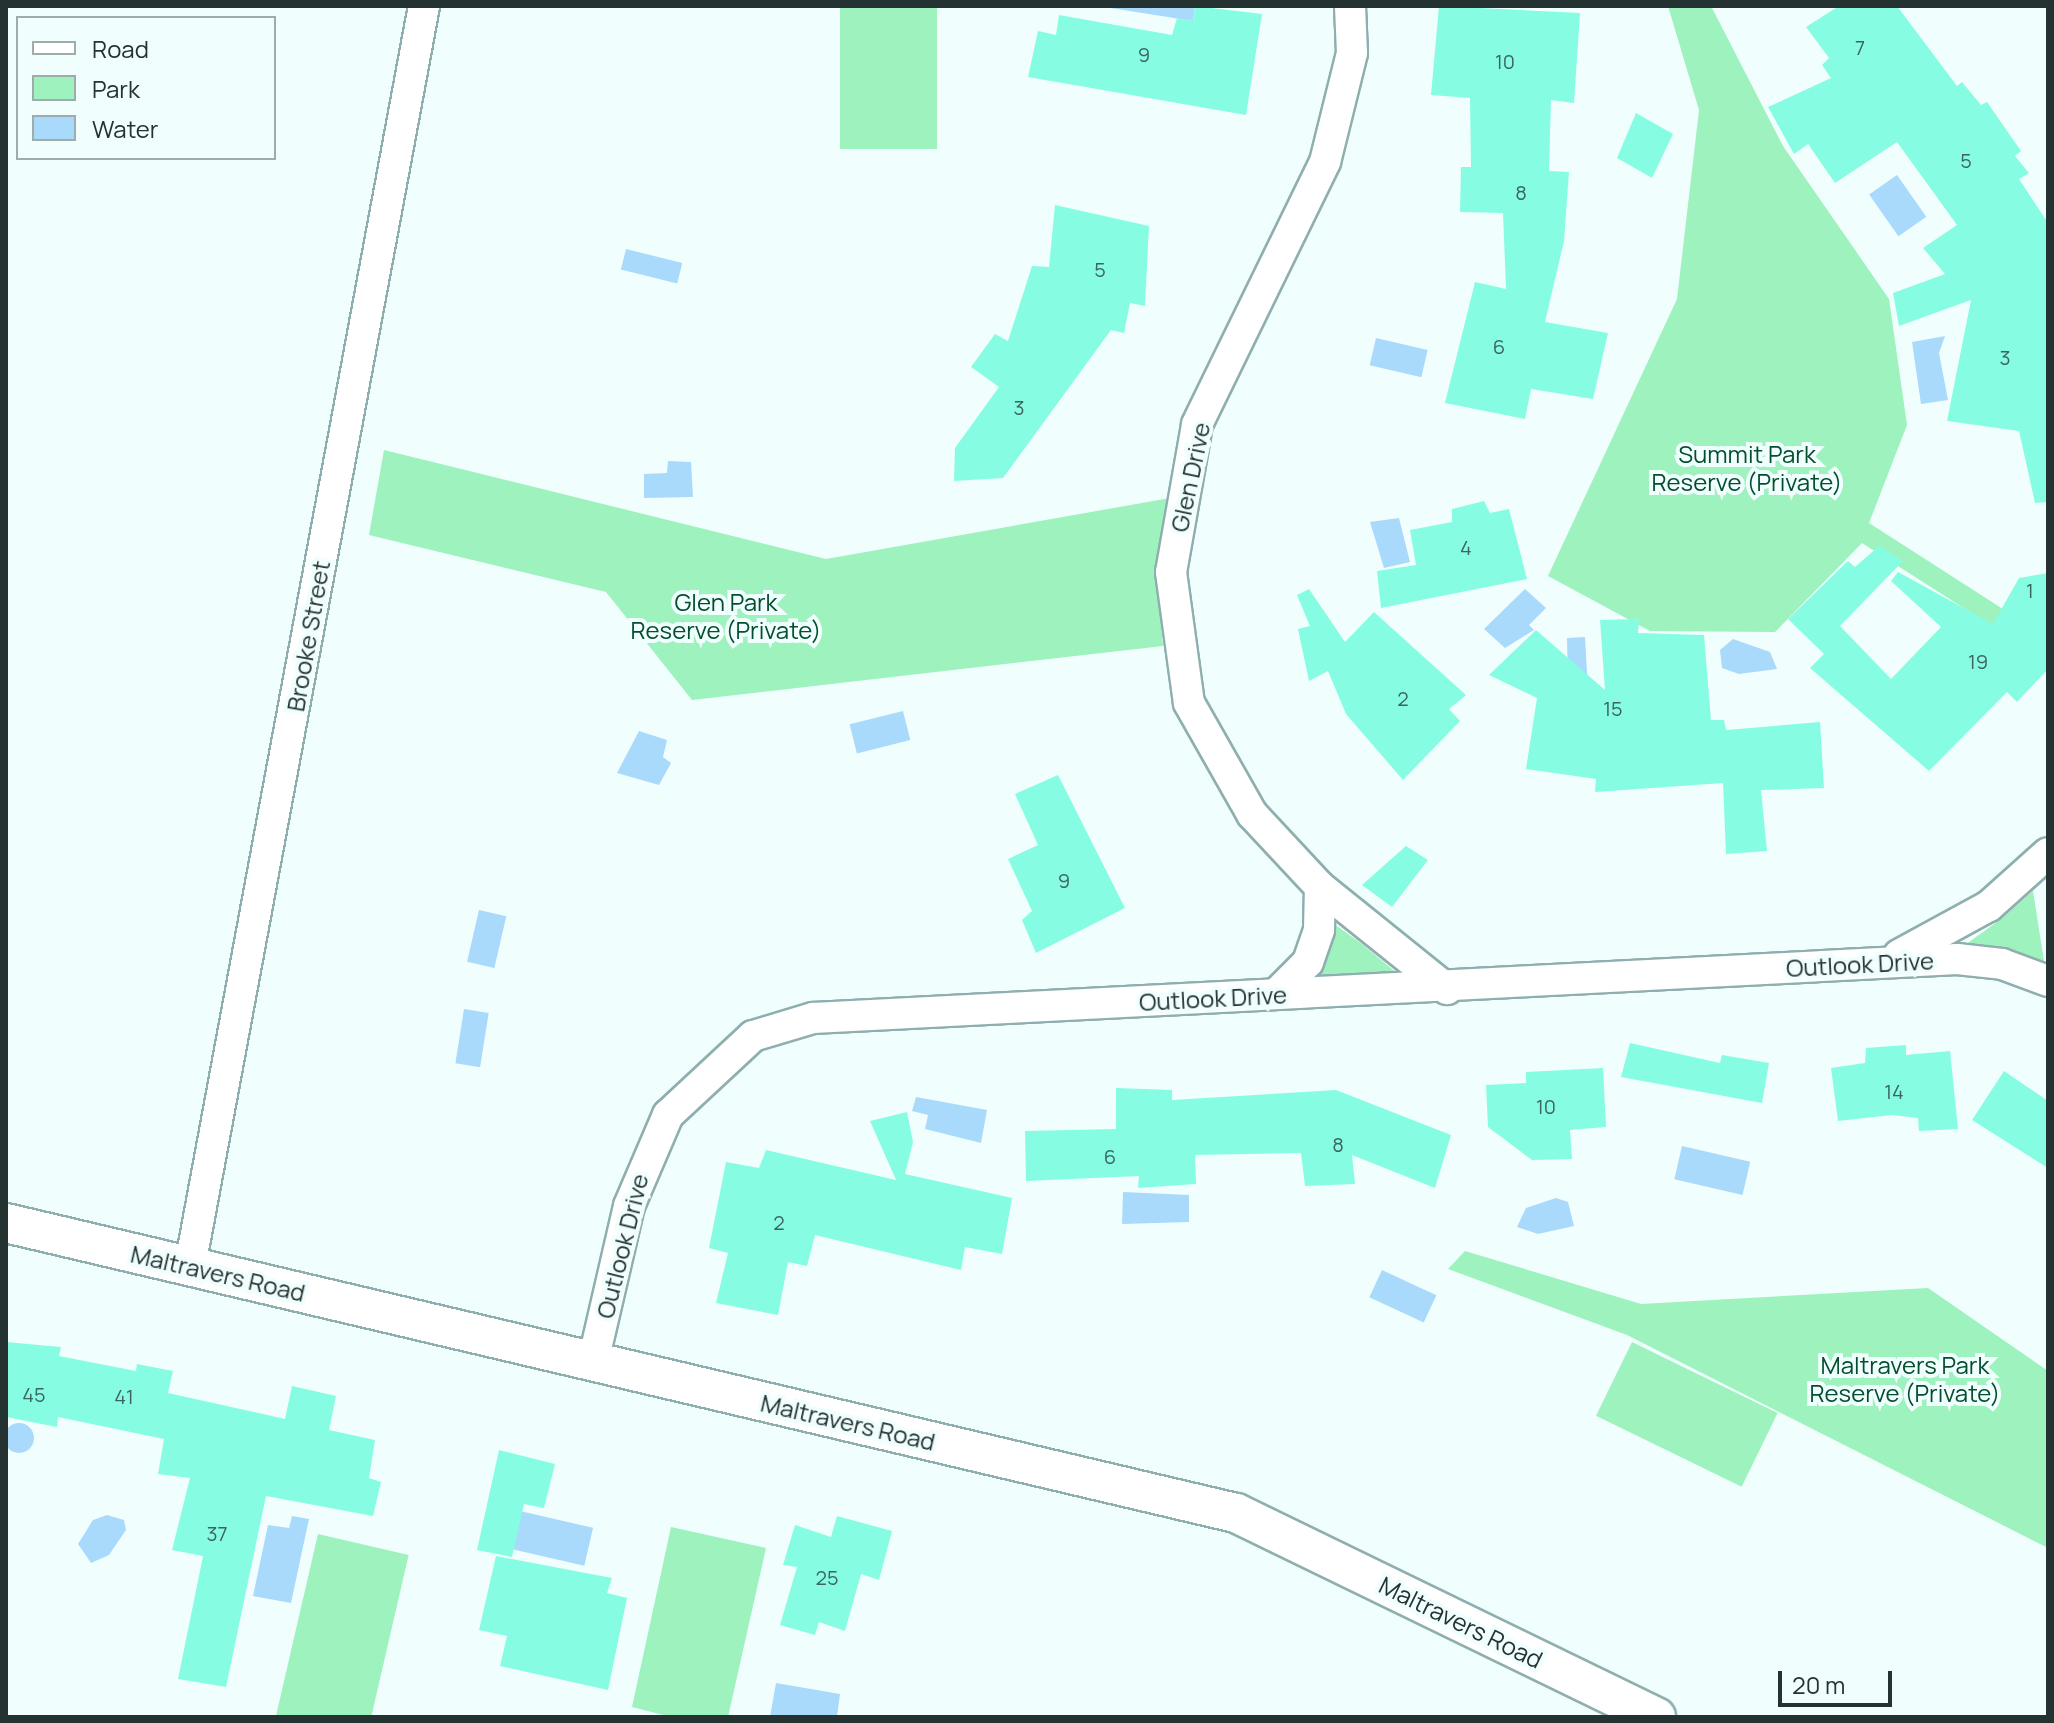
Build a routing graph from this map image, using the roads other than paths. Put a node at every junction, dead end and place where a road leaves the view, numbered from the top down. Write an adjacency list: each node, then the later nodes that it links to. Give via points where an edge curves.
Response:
1 (424, 6): 10 (street, Brooke Street)
2 (1350, 6): 4 (street, Glen Drive, via 1352,53 1325,162 1197,425 1171,572 1189,703 1252,814)
3 (2048, 853): 5 (street, via 1989,906)
4 (1320, 887): 7 (street, Glen Drive); 8 (street, via 1319,930 1308,962)
5 (1882, 963): 6 (street, Outlook Drive, via 1987,962); 7 (street, Outlook Drive)
6 (2048, 981)
7 (1447, 989): 8 (street, Outlook Drive)
8 (1276, 994): 11 (street, Outlook Drive, via 813,1018 753,1036 710,1069 647,1151)
9 (6, 1223): 10 (street, Maltravers Road)
10 (190, 1266): 11 (street, Maltravers Road)
11 (593, 1362): 12 (street, Maltravers Road, via 1236,1513)
12 (1656, 1717)

